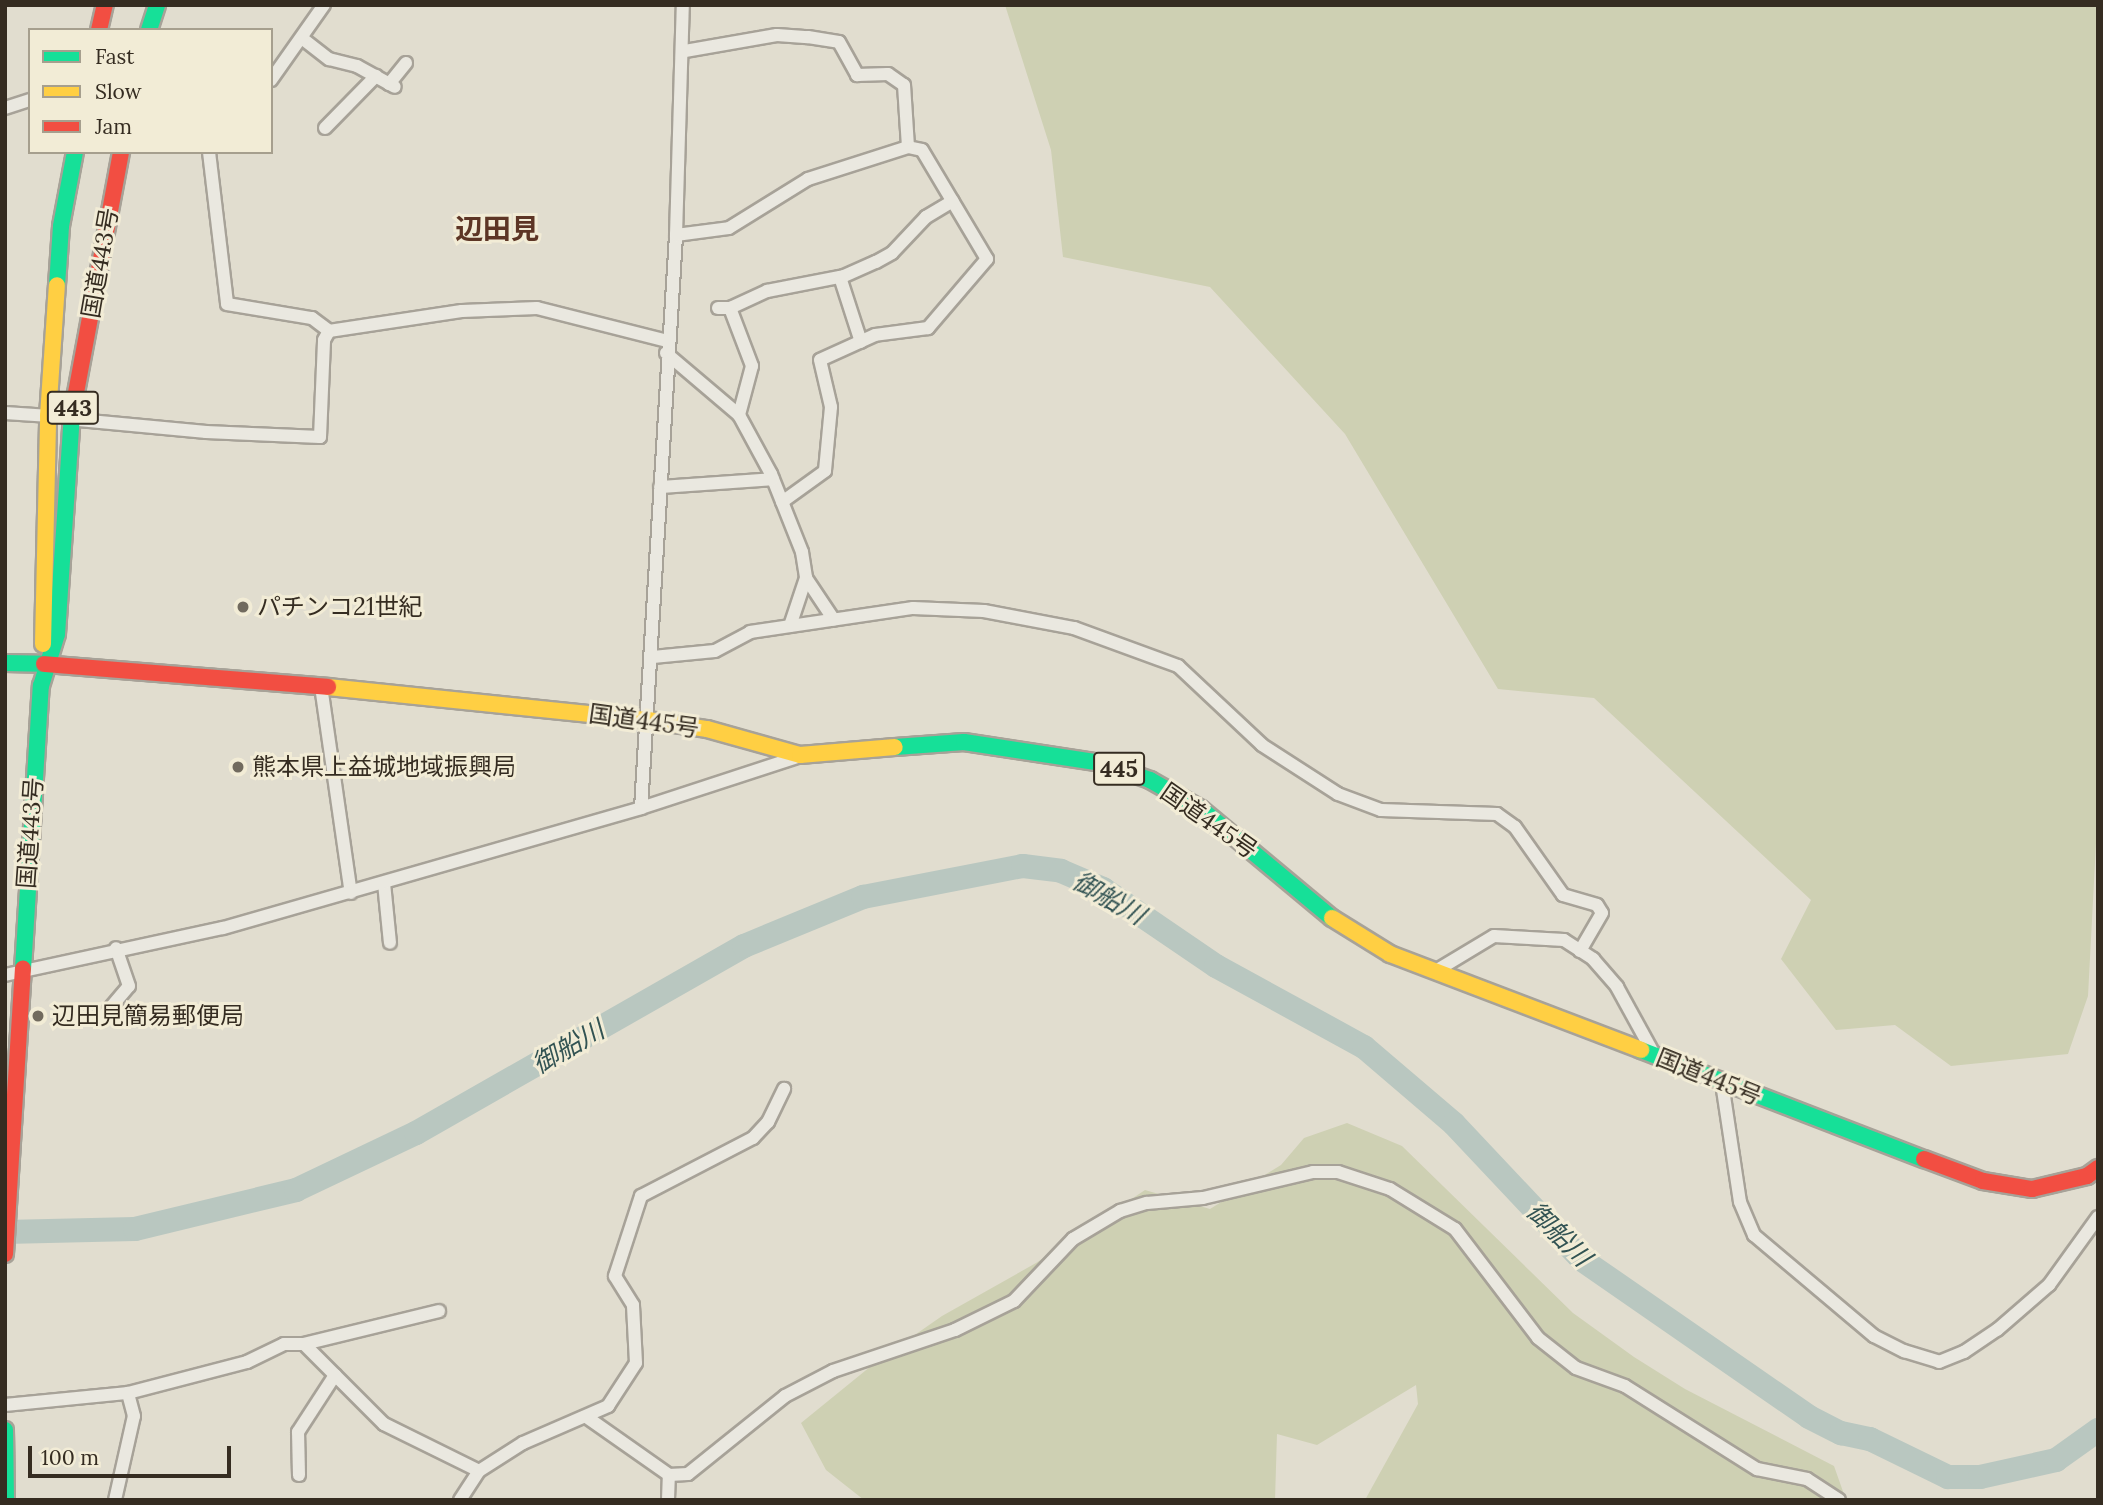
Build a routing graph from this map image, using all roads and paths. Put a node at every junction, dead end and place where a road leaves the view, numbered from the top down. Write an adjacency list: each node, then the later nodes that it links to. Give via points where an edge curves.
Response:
1 (105, 5): 5 (main road)
2 (156, 5): 6 (main road)
3 (324, 5): 7 (street)
4 (683, 5): 8 (street)
5 (99, 28)
6 (150, 28)
7 (303, 39): 10 (street, via 329,59); 11 (street)
8 (685, 51): 15 (street, via 777,35 839,43 857,75 888,74 904,85); 20 (street)
9 (406, 63): 10 (street, via 392,86)
10 (376, 76): 14 (street)
11 (273, 77)
12 (28, 101): 13 (street)
13 (5, 108)
14 (325, 128)
15 (908, 147): 19 (street, via 922,150); 20 (street, via 808,179 729,228)
16 (75, 154): 27 (main road, 国道443号 / 443, via 61,226)
17 (121, 154): 28 (main road, 国道443号 / 443)
18 (209, 154): 22 (street, via 221,239 223,300 242,309 312,318)
19 (953, 201): 21 (street, via 907,233 892,253); 23 (street, via 986,263 938,311 928,328 875,335)
20 (676, 235): 24 (street)
21 (840, 277): 23 (street); 26 (street, via 767,291 724,308 752,366)
22 (329, 331): 24 (street, via 462,311 537,308); 28 (street, via 324,340 320,437)
23 (861, 342): 31 (street, via 820,360 831,407 825,471)
24 (666, 347): 26 (street); 30 (street)
25 (5, 413): 27 (street)
26 (739, 415): 29 (street)
27 (48, 416): 28 (street); 37 (main road, 国道443号 / 443)
28 (71, 419): 37 (main road, 国道443号 / 443, via 57,634)
29 (773, 479): 30 (street); 31 (street)
30 (660, 487): 35 (street)
31 (782, 502): 32 (street, via 802,552)
32 (806, 579): 33 (street); 34 (street)
33 (834, 620): 34 (street); 46 (street, via 913,608 984,611 1074,628 1146,651 1178,666 1262,745 1338,794 1381,810 1474,811 1506,820 1563,895 1597,905 1602,913)
34 (790, 626): 35 (street, via 750,632 715,650)
35 (653, 657): 39 (street)
36 (5, 663): 37 (main road, 国道445号)
37 (44, 664): 38 (main road, 国道445号 / 445); 48 (main road, 国道443号 / 443)
38 (321, 686): 39 (main road, 国道445号 / 445); 43 (street)
39 (648, 720): 40 (main road, 国道445号 / 445, via 707,729); 41 (street)
40 (800, 755): 41 (street); 47 (main road, 国道445号 / 445, via 964,741 1102,762 1150,780 1201,809 1334,919 1390,954)
41 (641, 808): 42 (street)
42 (384, 883): 43 (street); 44 (street)
43 (351, 893): 45 (street, via 223,929)
44 (390, 943)
45 (116, 948): 48 (street); 50 (street, via 129,986)
46 (1580, 951): 47 (street, via 1564,940 1494,936); 51 (street, via 1617,987)
47 (1434, 972): 51 (main road, 国道445号 / 445)
48 (22, 973): 49 (street); 56 (main road, 国道443号 / 443)
49 (5, 975)
50 (101, 1019)
51 (1655, 1056): 52 (main road, 国道445号 / 445)
52 (1722, 1083): 54 (main road, 国道445号 / 445, via 1983,1181 2032,1189 2087,1176); 55 (street, via 1740,1202 1754,1235 1874,1336 1904,1351 1939,1362 1997,1330 2049,1285)
53 (784, 1089): 62 (street, via 768,1122 753,1138 641,1196 615,1276 633,1305 636,1363 608,1406)
54 (2098, 1168)
55 (2098, 1217)
56 (5, 1254)
57 (439, 1311): 58 (street)
58 (304, 1343): 59 (street); 60 (street, via 284,1344 247,1362)
59 (335, 1375): 64 (street, via 384,1424); 65 (street, via 298,1432)
60 (128, 1393): 61 (street); 68 (street, via 134,1416)
61 (5, 1405)
62 (588, 1418): 64 (street, via 551,1430); 66 (street)
63 (5, 1430): 67 (main road)
64 (479, 1471): 69 (street)
65 (299, 1475)
66 (669, 1475): 70 (street); 71 (street, via 688,1474 785,1396 821,1377 955,1330 1014,1301 1073,1239 1120,1211 1313,1172 1338,1172 1390,1189 1455,1229 1538,1338 1576,1368 1625,1386 1757,1469 1807,1479)
67 (6, 1500)
68 (115, 1500)
69 (460, 1500)
70 (668, 1500)
71 (1839, 1500)

